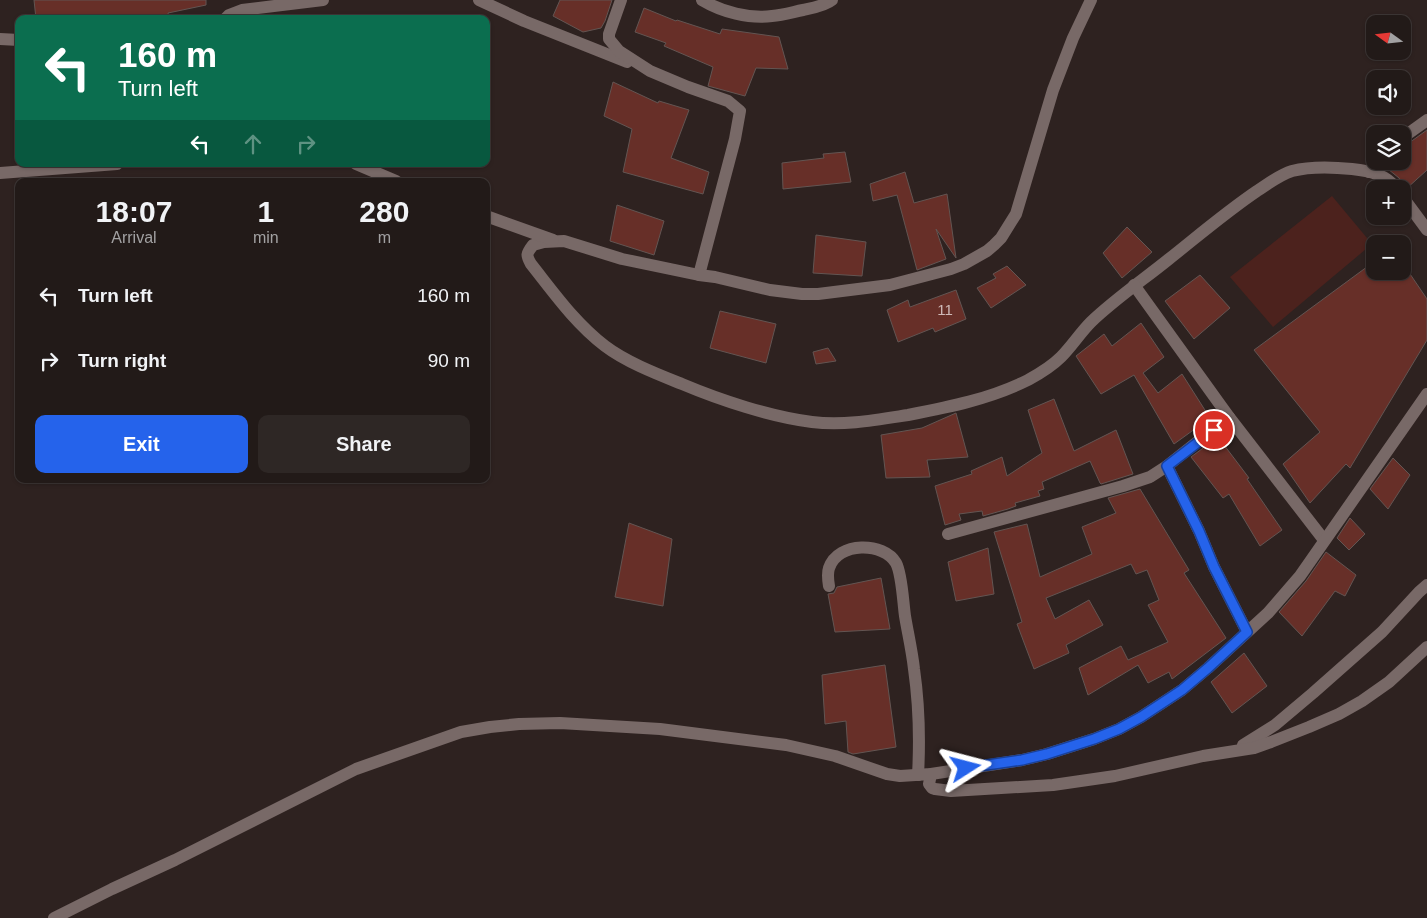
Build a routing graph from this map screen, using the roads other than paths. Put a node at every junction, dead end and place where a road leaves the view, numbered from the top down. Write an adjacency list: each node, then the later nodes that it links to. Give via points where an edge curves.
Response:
1 (323, 0): 7 (street, via 242,10)
2 (479, 0): 10 (street)
3 (621, 0): 10 (street, via 609,39 619,51)
4 (702, 0): 5 (street, via 748,16 771,16 809,9)
5 (832, 0)
6 (1091, 0): 24 (street, via 1053,90 1016,214 1000,238 986,251 951,269 890,285 818,294 770,290)
7 (229, 15)
8 (0, 39): 9 (street)
9 (15, 40)
10 (650, 71): 24 (street, via 728,101 740,111)
11 (1427, 120): 12 (street)
12 (1411, 132)
13 (1366, 166): 25 (street, via 1292,171 1279,177 1240,202)
14 (77, 167): 17 (street)
15 (363, 167): 18 (street)
16 (1378, 170): 19 (street)
17 (0, 173)
18 (389, 178)
19 (1389, 180)
20 (1411, 208): 22 (street)
21 (490, 217): 23 (street)
22 (1427, 230)
23 (556, 241): 24 (street); 25 (street, via 533,245 527,256 577,321 607,348 699,391 776,415 814,422 874,421 983,399 1009,389 1060,358 1090,324)
24 (699, 275)
25 (1134, 285): 27 (street)
26 (1427, 394): 30 (street)
27 (1229, 417): 28 (street); 30 (street)
28 (1167, 466): 29 (street, via 1150,477 1123,486); 33 (street)
29 (948, 534)
30 (1324, 540): 33 (street, via 1300,576)
31 (1427, 585): 35 (street, via 1382,632 1275,726)
32 (829, 586): 36 (street, via 830,566 845,551 865,547 878,550 890,555 897,564 914,666)
33 (1247, 632): 36 (street, via 1182,690 1119,729 1022,760)
34 (1427, 647): 35 (street, via 1389,682 1339,714 1254,748)
35 (1230, 751): 36 (street, via 1115,776 1053,785 939,790 932,788)
36 (925, 775): 37 (street, via 887,774 835,756 786,745 660,729 560,723 490,727 452,735 356,768)
37 (54, 918)

